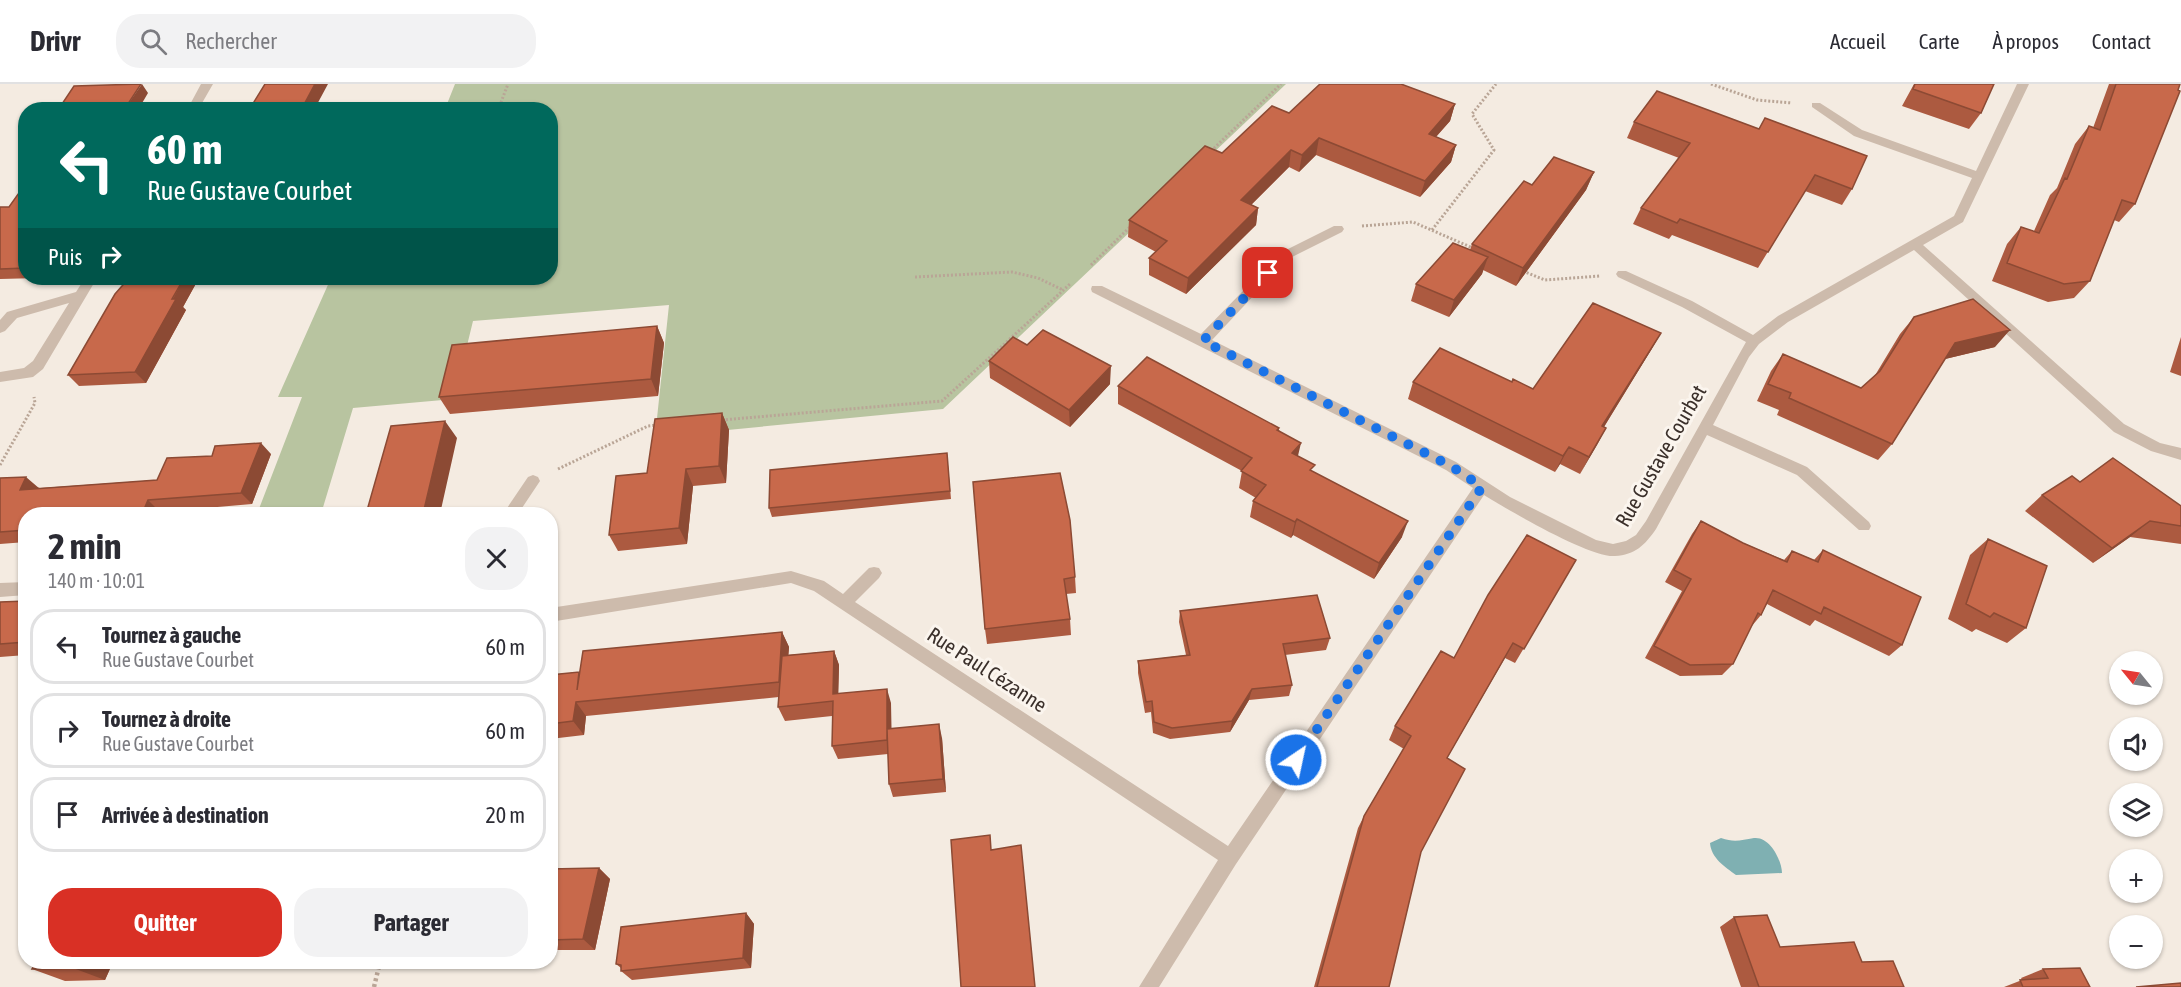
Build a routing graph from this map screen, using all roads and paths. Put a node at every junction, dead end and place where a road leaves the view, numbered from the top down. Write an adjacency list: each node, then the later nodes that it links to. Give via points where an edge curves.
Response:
1 (207, 84): 7 (street)
2 (508, 84): 8 (path)
3 (1281, 84): 10 (path)
4 (1496, 84): 14 (path, via 1472,114 1494,150)
5 (1711, 84): 9 (path, via 1757,100)
6 (2023, 84): 11 (street, Rue Gustave Courbet)
7 (197, 102)
8 (501, 102)
9 (1816, 105): 11 (street, via 1858,133)
10 (1204, 157)
11 (1980, 177): 15 (street, Rue Gustave Courbet, via 1959,219)
12 (1136, 222): 18 (path)
13 (1338, 229): 14 (path, via 1413,222); 27 (street, via 1284,256)
14 (1432, 230): 16 (path)
15 (1916, 245): 28 (street, Rue Gustave Courbet, via 1783,319); 34 (street, via 2119,428 2156,447)
16 (1483, 253)
17 (1514, 267): 19 (path, via 1545,280)
18 (1085, 270)
19 (1622, 274): 28 (street)
20 (915, 277): 24 (path, via 1012,272)
21 (1076, 279): 24 (path)
22 (87, 285): 25 (street)
23 (1097, 289): 27 (street, Rue Gustave Courbet)
24 (1064, 290): 31 (path, via 942,401)
25 (81, 295): 26 (street, via 12,315); 29 (street, via 38,365)
26 (0, 328)
27 (1203, 341): 37 (street, Rue Gustave Courbet, via 1451,466)
28 (1754, 341): 33 (street, Rue Gustave Courbet)
29 (28, 373): 30 (street); 35 (path, via 35,403)
30 (0, 377)
31 (719, 420)
32 (660, 425): 36 (path, via 648,426)
33 (1704, 427): 37 (street, Rue Gustave Courbet, via 1650,525 1630,548 1613,550 1593,545); 39 (street, via 1802,471)
34 (2181, 454)
35 (0, 465)
36 (533, 481): 38 (street)
37 (1482, 487): 45 (street)
38 (515, 507)
39 (1864, 526)
40 (874, 573): 43 (street)
41 (18, 589): 42 (street)
42 (0, 590)
43 (845, 602): 44 (street, Rue Paul Cézanne, via 806,580 791,578); 45 (street, Rue Paul Cézanne)
44 (558, 614)
45 (1230, 858): 48 (street)
46 (378, 969): 47 (path)
47 (374, 987)
48 (1149, 987)

